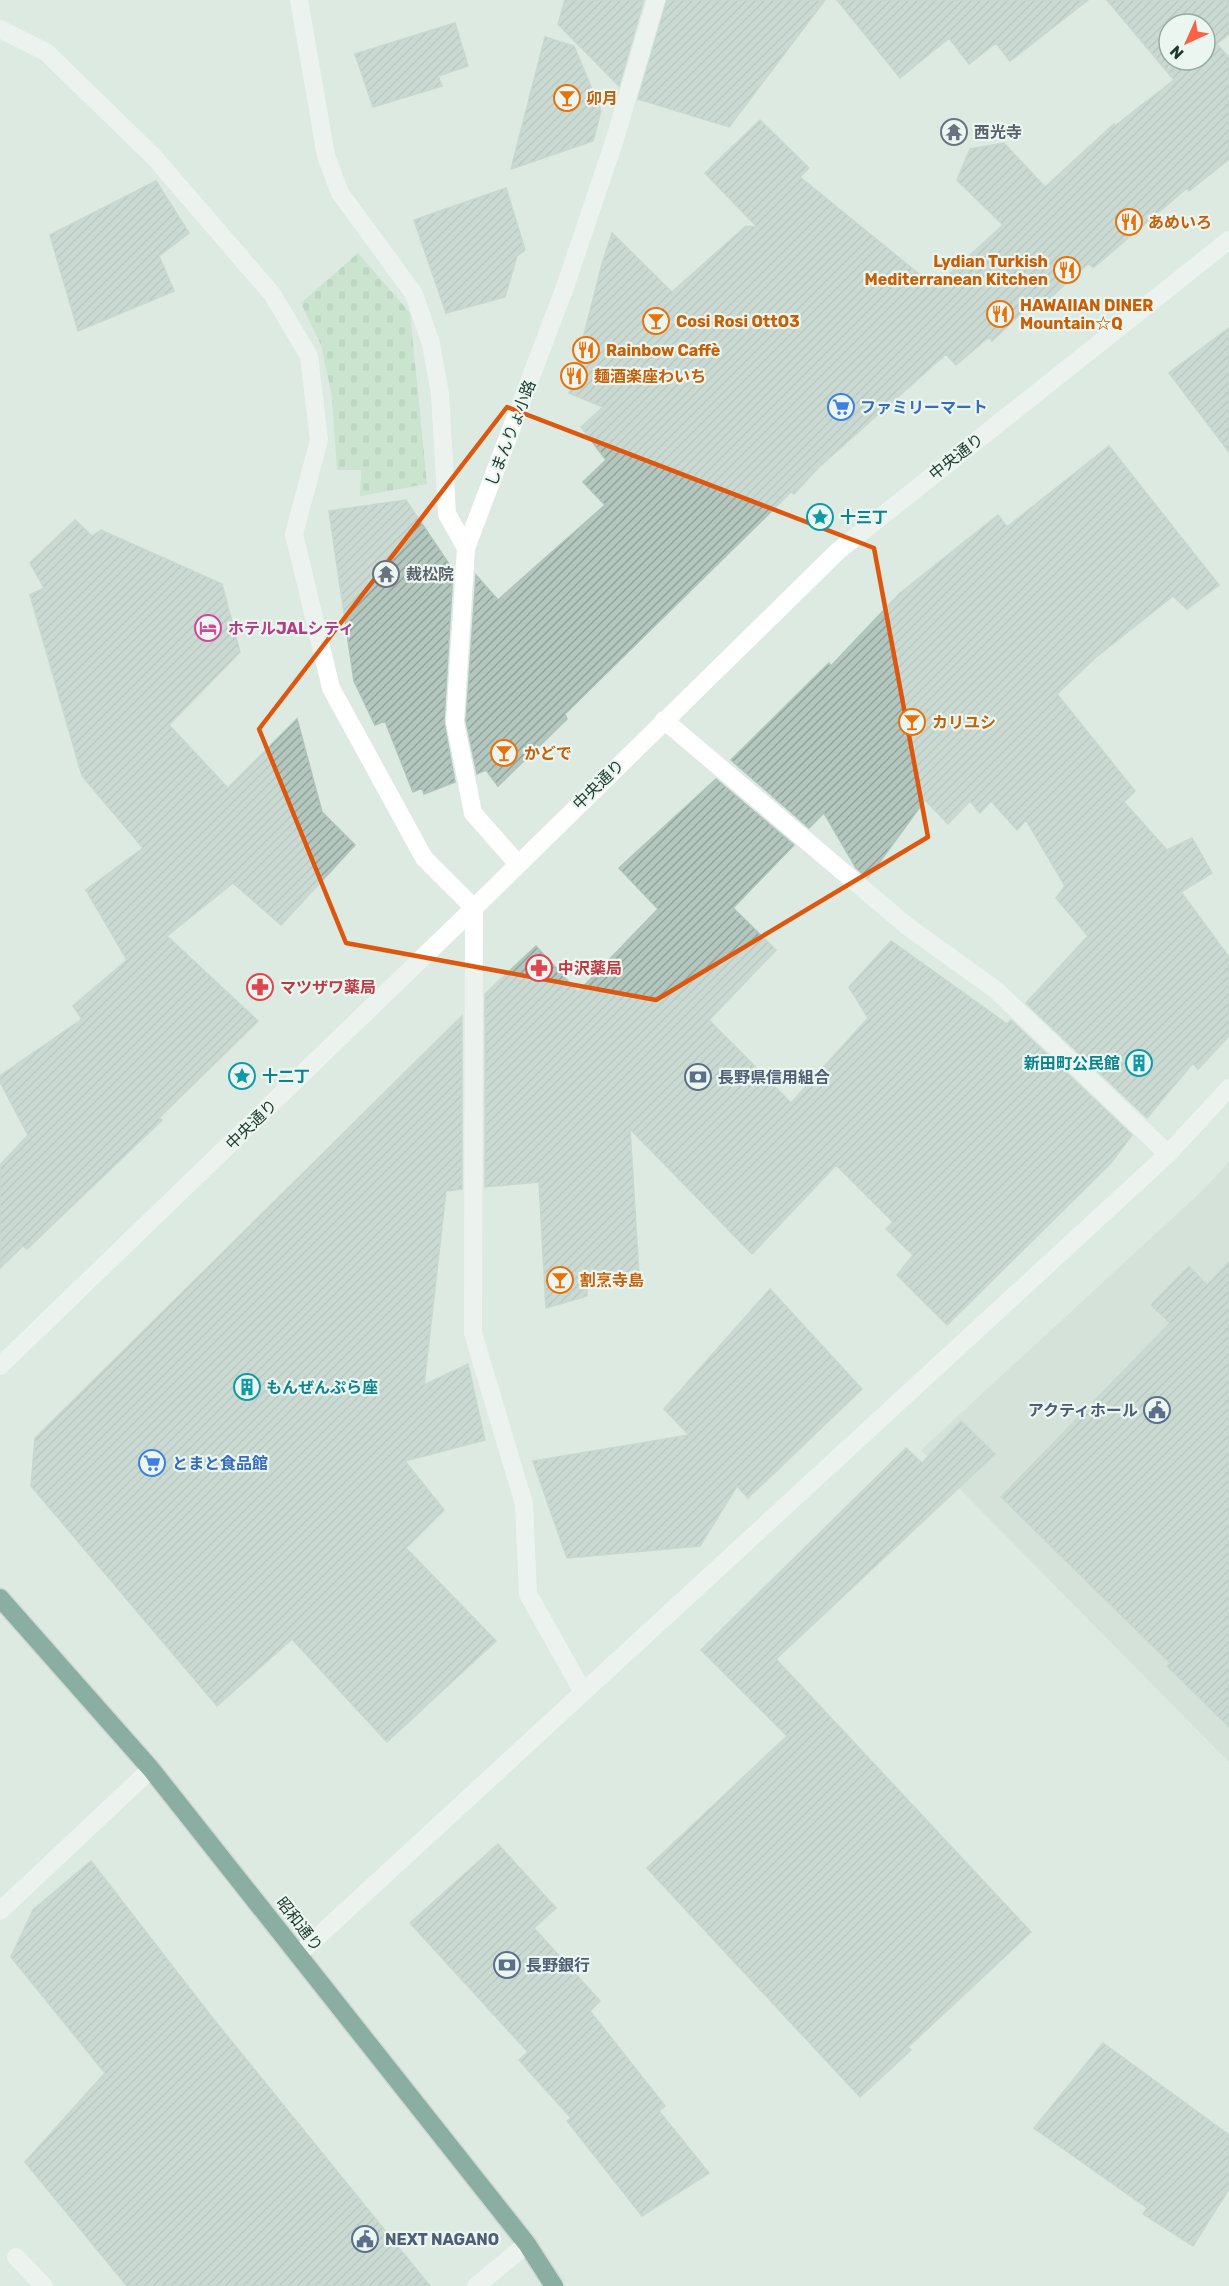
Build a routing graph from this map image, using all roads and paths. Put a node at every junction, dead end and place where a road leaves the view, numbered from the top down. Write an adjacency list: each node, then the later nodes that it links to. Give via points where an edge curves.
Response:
1 (299, 0): 5 (street, via 330,165 340,193 414,294 431,344 440,394 447,514)
2 (656, 0): 5 (street, しまんりょ小路, via 614,142 554,318)
3 (0, 29): 8 (street, via 46,52 154,156 272,294 309,356 319,440 294,534 331,688 423,858)
4 (1229, 240): 6 (street, 中央通り, via 838,550)
5 (466, 548): 7 (street, しまんりょ小路, via 455,722 474,813)
6 (664, 720): 7 (street, 中央通り); 10 (street, via 907,926 996,990)
7 (517, 863): 8 (street, 中央通り)
8 (474, 908): 11 (street, 中央通り); 13 (street, via 473,1333 524,1504 528,1594)
9 (1229, 1088): 10 (street)
10 (1168, 1154): 13 (street)
11 (0, 1366)
12 (0, 1598): 14 (highway, 昭和通り)
13 (583, 1692): 16 (street)
14 (151, 1769): 15 (street); 16 (highway, 昭和通り)
15 (0, 1911)
16 (299, 1954): 17 (highway, 昭和通り)
17 (526, 2244): 20 (street); 21 (highway, 昭和通り)
18 (16, 2257): 19 (street)
19 (45, 2286)
20 (476, 2286)
21 (554, 2286)

